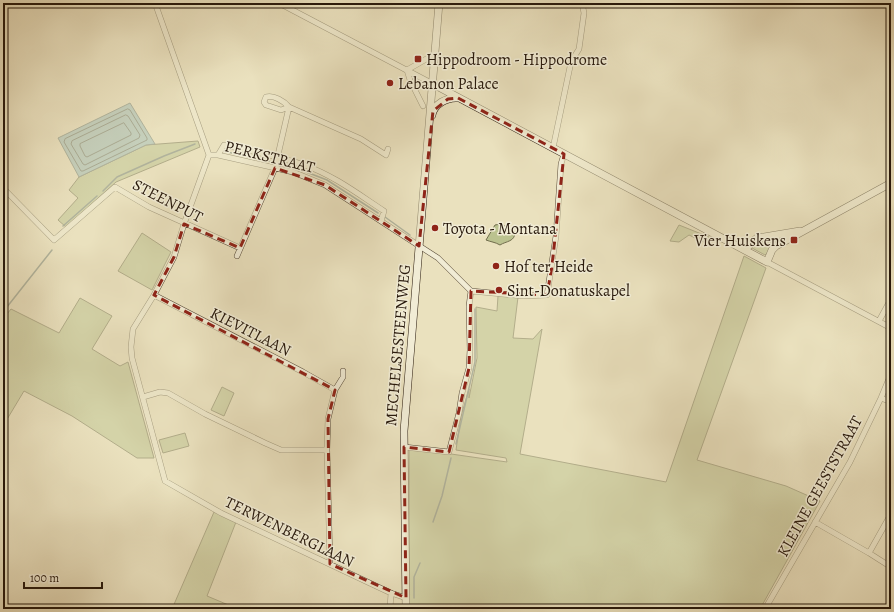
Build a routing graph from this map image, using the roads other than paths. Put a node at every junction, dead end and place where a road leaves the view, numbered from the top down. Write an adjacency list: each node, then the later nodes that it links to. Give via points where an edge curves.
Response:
1 (155, 3): 14 (street, PERKSTRAAT)
2 (279, 3): 6 (street)
3 (439, 3): 5 (main road, MECHELSESTEENWEG)
4 (582, 3): 11 (street, via 584,13 579,49 571,62)
5 (435, 54): 6 (street); 7 (main road, MECHELSESTEENWEG)
6 (407, 70): 7 (street); 9 (street)
7 (433, 84): 8 (main road); 10 (main road, MECHELSESTEENWEG)
8 (458, 98): 10 (main road, via 448,99 436,106); 11 (main road)
9 (423, 106)
10 (430, 121): 23 (main road, MECHELSESTEENWEG)
11 (553, 148): 13 (main road)
12 (388, 149): 16 (street, via 386,155 361,139 289,107)
13 (564, 154): 25 (main road); 28 (street, via 561,164 556,236 546,295 523,296)
14 (209, 156): 15 (street, PERKSTRAAT); 21 (street)
15 (218, 156): 16 (street, via 224,146); 17 (street, PERKSTRAAT)
16 (278, 157): 17 (street); 20 (street, via 312,168 352,190 384,211)
17 (275, 168): 20 (street, PERKSTRAAT, via 300,174 325,185); 24 (street)
18 (891, 183): 22 (main road)
19 (3, 188): 21 (street, STEENPUT, via 54,240 115,187)
20 (381, 221): 23 (street, PERKSTRAAT)
21 (184, 224): 24 (street, STEENPUT); 29 (street, via 174,257)
22 (802, 231): 25 (main road, via 757,238); 27 (main road, via 776,246)
23 (419, 246): 28 (street, PERKSTRAAT, via 438,258); 39 (main road, MECHELSESTEENWEG)
24 (240, 248): 26 (street)
25 (745, 250): 27 (main road)
26 (237, 256)
27 (766, 262): 31 (street)
28 (471, 291): 39 (street, via 469,368 449,452)
29 (154, 295): 35 (street, KIEVITLAAN); 36 (street, via 134,330 131,347)
30 (891, 299): 31 (street)
31 (879, 321): 32 (street)
32 (891, 328)
33 (343, 371): 35 (street, via 343,377)
34 (891, 374): 37 (street, KLEINE GEESTSTRAAT)
35 (335, 390): 40 (street, via 328,419)
36 (143, 397): 40 (street, via 160,392 168,393 205,414 282,450); 44 (street, TERWENBERGLAAN, via 165,481 221,513)
37 (881, 398): 38 (street); 42 (street, KLEINE GEESTSTRAAT, via 850,462)
38 (891, 402)
39 (404, 447): 47 (main road, MECHELSESTEENWEG)
40 (327, 450): 44 (street)
41 (891, 514): 43 (street)
42 (815, 522): 43 (street); 51 (street, KLEINE GEESTSTRAAT)
43 (869, 553): 45 (street)
44 (330, 564): 46 (street, TERWENBERGLAAN)
45 (891, 568)
46 (391, 593): 47 (street, TERWENBERGLAAN); 49 (street)
47 (406, 598): 50 (main road, MECHELSESTEENWEG)
48 (891, 604): 52 (street)
49 (390, 609)
50 (406, 609)
51 (765, 609)
52 (890, 609)

